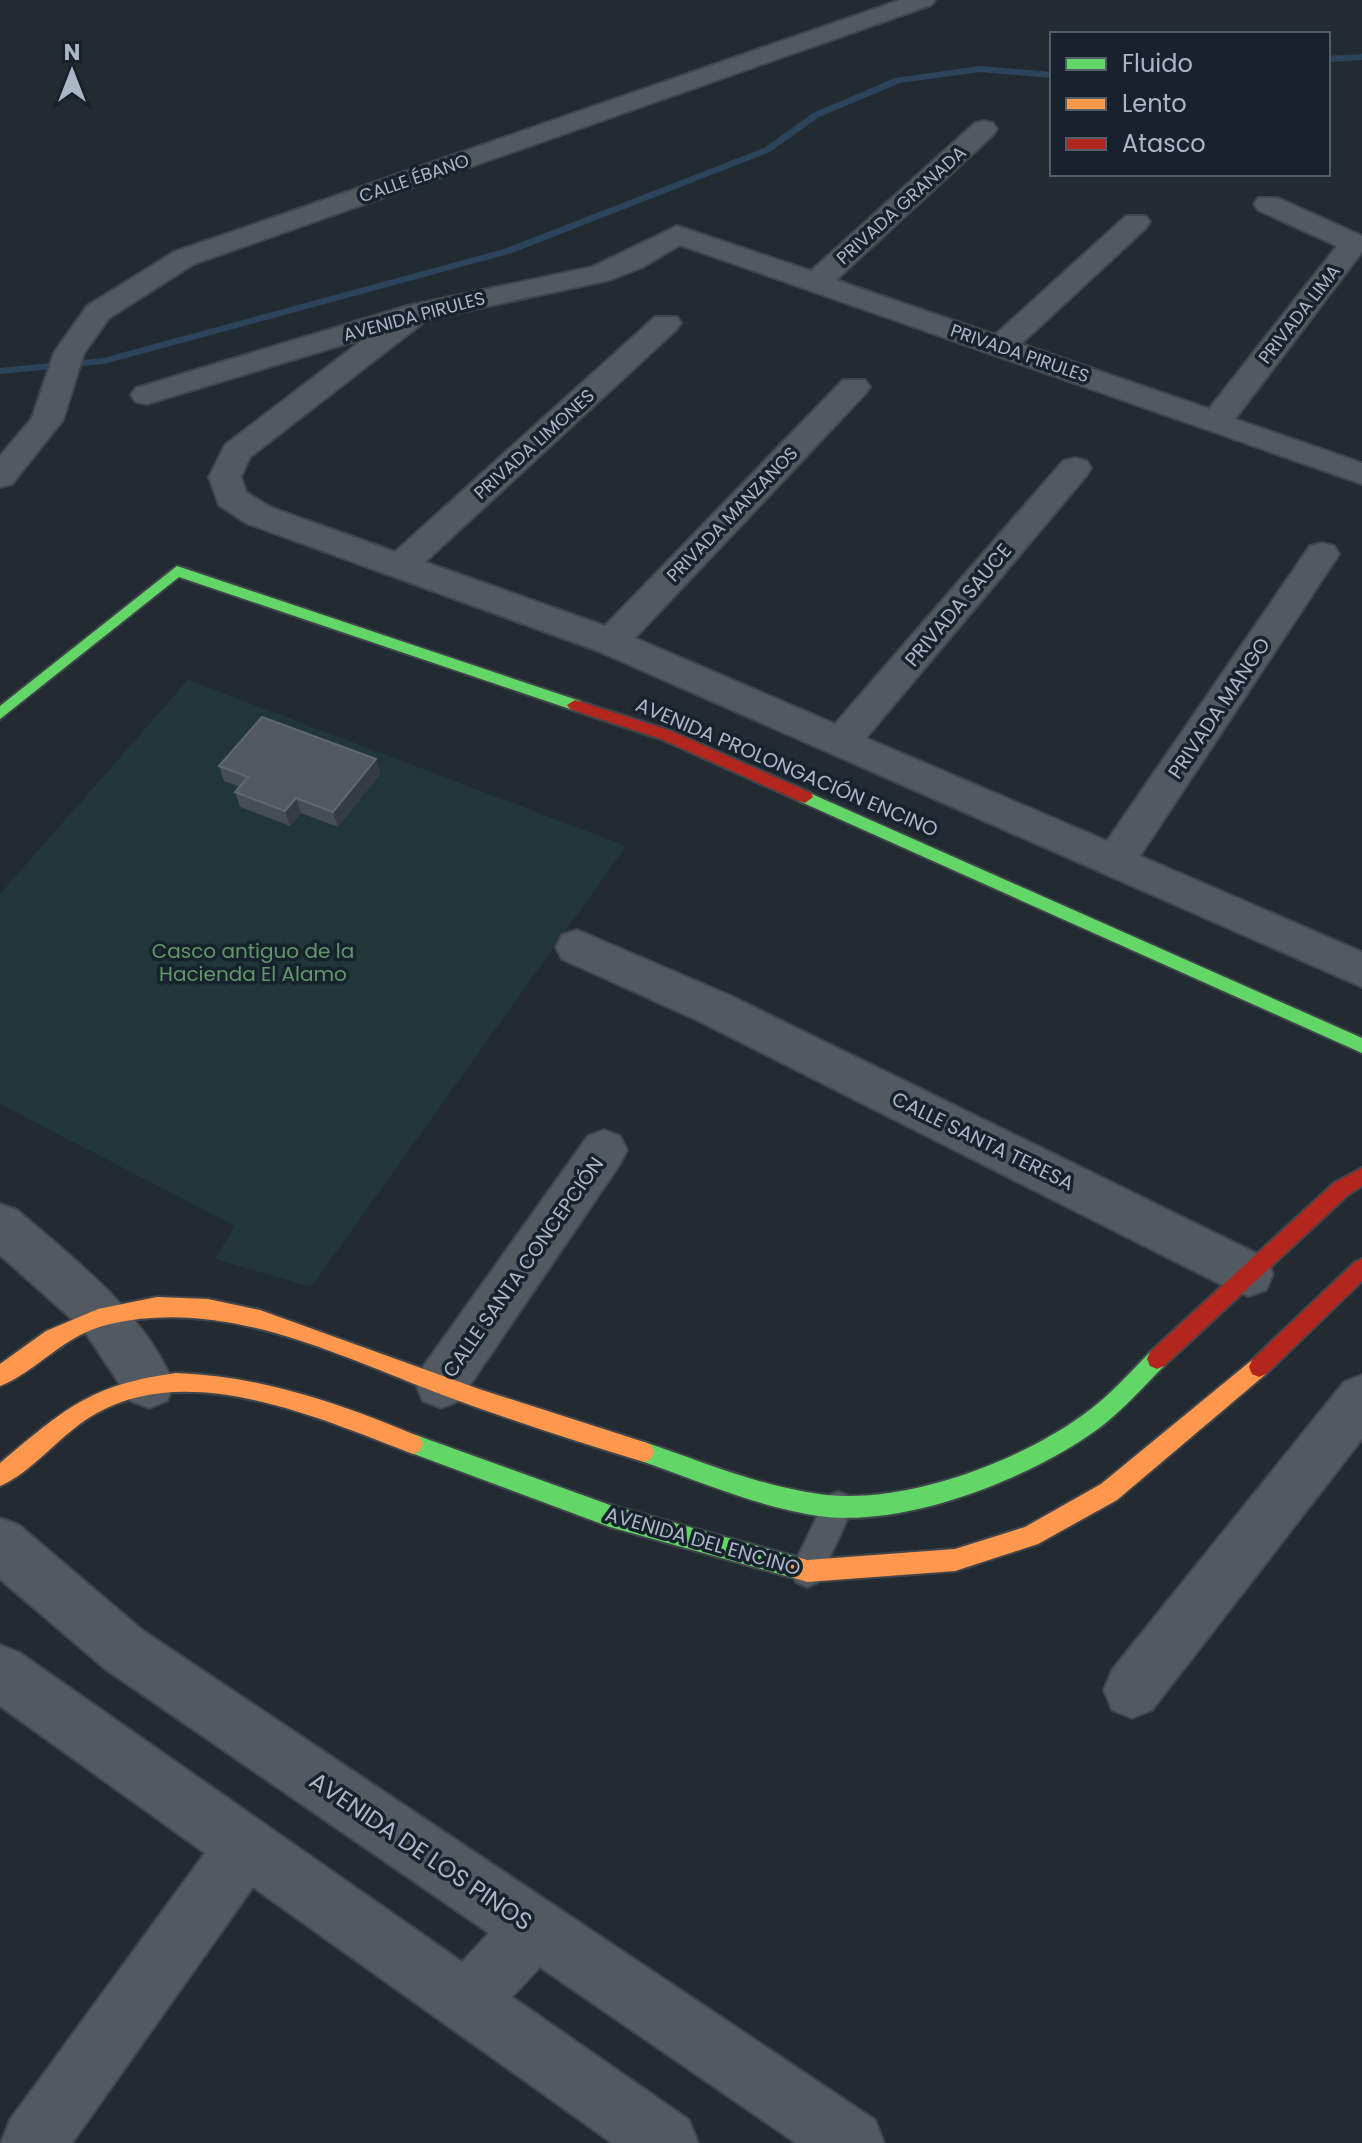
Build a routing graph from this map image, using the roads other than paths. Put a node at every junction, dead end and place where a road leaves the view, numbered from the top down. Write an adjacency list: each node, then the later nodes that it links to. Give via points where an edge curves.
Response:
1 (923, 0): 15 (street, CALLE ÉBANO, via 184,258 98,312 69,353 47,420)
2 (984, 129): 6 (street, PRIVADA GRANADA)
3 (1268, 204): 12 (street, PRIVADA LIMA, via 1354,243)
4 (1136, 222): 9 (street)
5 (677, 234): 6 (street, PRIVADA PIRULES); 7 (street, AVENIDA PIRULES, via 600,274)
6 (817, 281): 9 (street, PRIVADA PIRULES)
7 (418, 312): 11 (street, AVENIDA PIRULES); 17 (street, via 236,452 225,477 231,497 258,515)
8 (666, 323): 17 (street, PRIVADA LIMONES)
9 (1001, 346): 12 (street, PRIVADA PIRULES)
10 (854, 387): 18 (street, PRIVADA MANZANOS)
11 (147, 395)
12 (1216, 422): 14 (street, PRIVADA PIRULES)
13 (1075, 468): 20 (street, PRIVADA SAUCE)
14 (1362, 474)
15 (0, 477)
16 (1322, 554): 21 (street, PRIVADA MANGO)
17 (402, 564): 18 (street)
18 (611, 642): 20 (street)
19 (0, 714): 24 (street, AVENIDA PROLONGACIÓN ENCINO, via 177,571 666,735)
20 (841, 742): 21 (street)
21 (1115, 861): 23 (street)
22 (577, 947): 29 (street, CALLE SANTA TERESA, via 716,1009)
23 (1362, 970)
24 (1362, 1046)
25 (604, 1150): 33 (street, CALLE SANTA CONCEPCIÓN)
26 (1362, 1176): 29 (street)
27 (0, 1225): 30 (street)
28 (1362, 1268): 38 (street, AVENIDA DEL ENCINO, via 1254,1372 1109,1492 1030,1536 955,1560)
29 (1249, 1274): 36 (street, via 1090,1422 988,1477 913,1498)
30 (100, 1313): 31 (street, via 55,1335); 32 (street); 33 (street, via 150,1305 200,1306 337,1345)
31 (0, 1376)
32 (149, 1384): 35 (street, AVENIDA DEL ENCINO, via 95,1402); 38 (street, AVENIDA DEL ENCINO, via 267,1391 610,1516)
33 (441, 1384): 36 (street, via 782,1495)
34 (1362, 1399): 40 (street)
35 (0, 1476)
36 (838, 1507): 38 (lane)
37 (0, 1544): 42 (street, AVENIDA DE LOS PINOS, via 123,1649)
38 (807, 1571)
39 (0, 1673): 41 (street)
40 (1132, 1690)
41 (246, 1846): 43 (street); 44 (street)
42 (535, 1928): 43 (street); 46 (street, AVENIDA DE LOS PINOS)
43 (466, 2002): 45 (street)
44 (33, 2143)
45 (666, 2143)
46 (852, 2143)

